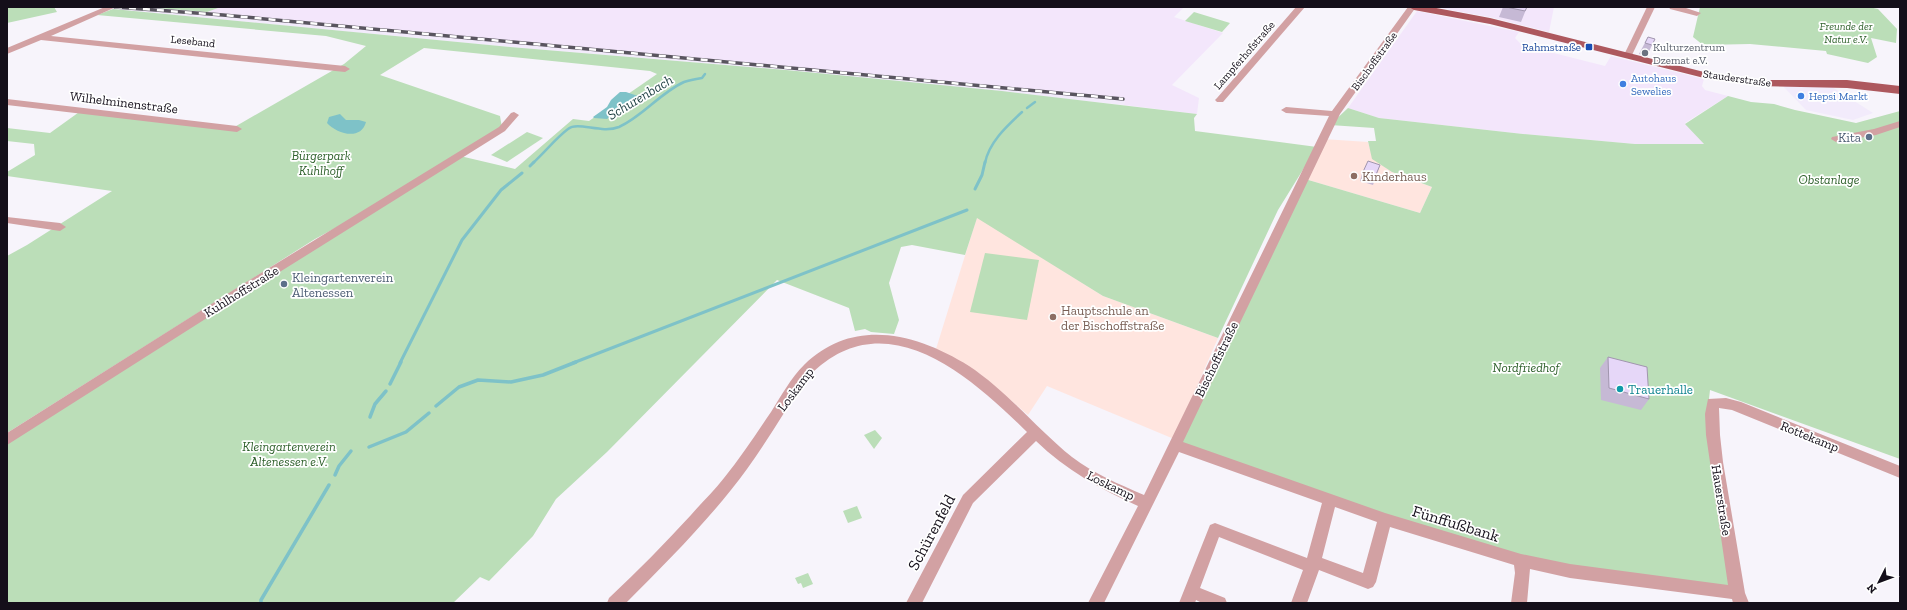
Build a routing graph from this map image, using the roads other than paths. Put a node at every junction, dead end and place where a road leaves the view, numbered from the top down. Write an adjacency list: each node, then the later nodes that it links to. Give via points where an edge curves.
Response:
1 (112, 7): 7 (street)
2 (1301, 7): 12 (street, Lampferhofstraße)
3 (1413, 7): 9 (main road, Stauderstraße, via 1486,20); 15 (street, Bischoffstraße)
4 (1651, 7): 9 (street)
5 (1673, 7): 6 (street)
6 (1697, 13)
7 (40, 37): 8 (street); 10 (street, Leseband)
8 (7, 51)
9 (1628, 55): 11 (main road, Stauderstraße, via 1708,76 1747,82 1847,84)
10 (345, 69)
11 (1900, 90)
12 (1220, 100)
13 (7, 102): 18 (street, Wilhelminenstraße)
14 (1286, 110): 15 (street)
15 (1335, 114): 25 (street, Bischoffstraße)
16 (514, 115): 24 (street, Kuhlhoffstraße, via 502,129)
17 (1897, 126): 19 (street)
18 (237, 129)
19 (1836, 139)
20 (7, 220): 21 (street)
21 (60, 227)
22 (1719, 402): 26 (street, Rottekamp, via 1736,406); 33 (street, Hauerstraße, via 1713,403 1711,413 1716,462)
23 (1036, 432): 28 (street, Loskamp, via 1080,470); 34 (street, Loskamp, via 1012,407 976,378 930,350 897,339 862,338 848,342 835,348 808,369 726,486 666,553); 35 (street, Schürenfeld, via 968,499)
24 (7, 440)
25 (1175, 445): 27 (street, Fünffußbank); 28 (street, Bischoffstraße)
26 (1900, 472)
27 (1330, 500): 29 (street, Fünffußbank); 31 (street)
28 (1147, 503): 36 (street, Bischoffstraße)
29 (1385, 520): 30 (street, Fünffußbank); 31 (street, via 1368,582)
30 (1522, 561): 33 (street, Fünffußbank); 39 (street)
31 (1312, 564): 32 (street, via 1216,529); 38 (street)
32 (1189, 597): 37 (street)
33 (1739, 598)
34 (615, 603)
35 (914, 603)
36 (1096, 603)
37 (1219, 603)
38 (1300, 603)
39 (1519, 603)

